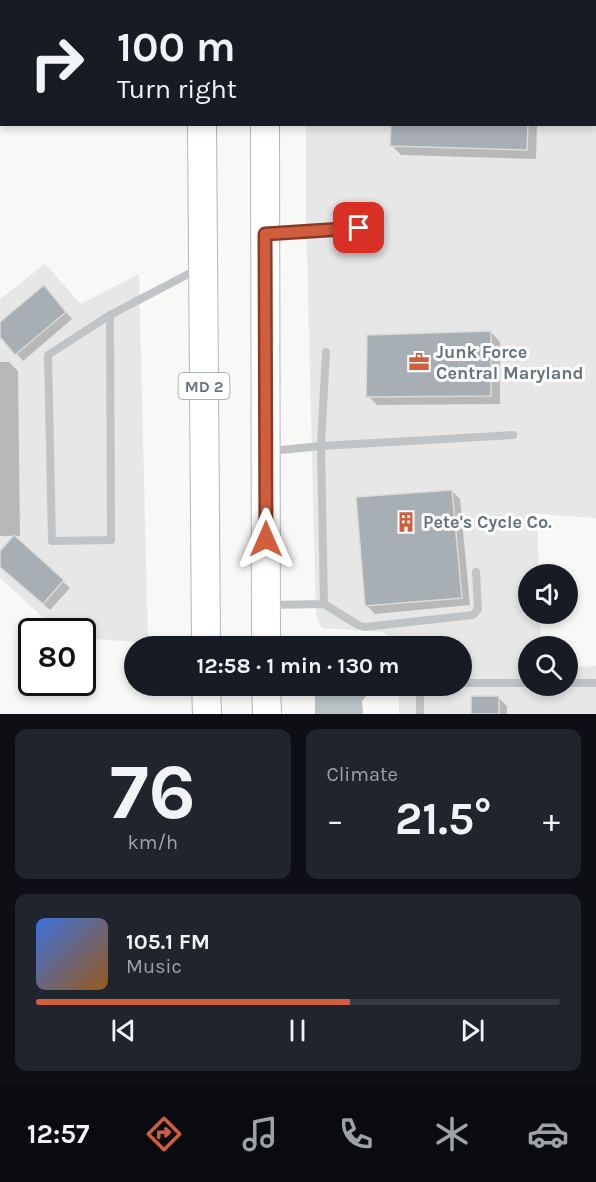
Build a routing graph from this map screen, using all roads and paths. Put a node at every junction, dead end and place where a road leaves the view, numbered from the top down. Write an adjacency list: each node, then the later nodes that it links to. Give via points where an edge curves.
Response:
1 (202, 126): 5 (highway, MD 2)
2 (265, 126): 4 (highway)
3 (359, 228): 4 (lane)
4 (265, 234): 10 (highway)
5 (203, 266): 6 (lane); 14 (highway, MD 2)
6 (110, 315): 6 (lane, via 48,355 52,541 111,540)
7 (326, 352): 9 (lane)
8 (513, 435): 9 (lane)
9 (321, 446): 10 (lane); 13 (lane)
10 (265, 452): 12 (highway)
11 (476, 572): 13 (lane, via 478,609 473,615 365,627)
12 (266, 604): 13 (lane); 15 (highway)
13 (324, 604)
14 (206, 636)
15 (266, 636)
16 (472, 683): 17 (lane)
17 (518, 683)
18 (578, 683): 19 (lane)
19 (596, 683)
20 (206, 696): 23 (highway)
21 (266, 696): 24 (highway)
22 (420, 696): 25 (lane)
23 (207, 714)
24 (267, 714)
25 (420, 714)

